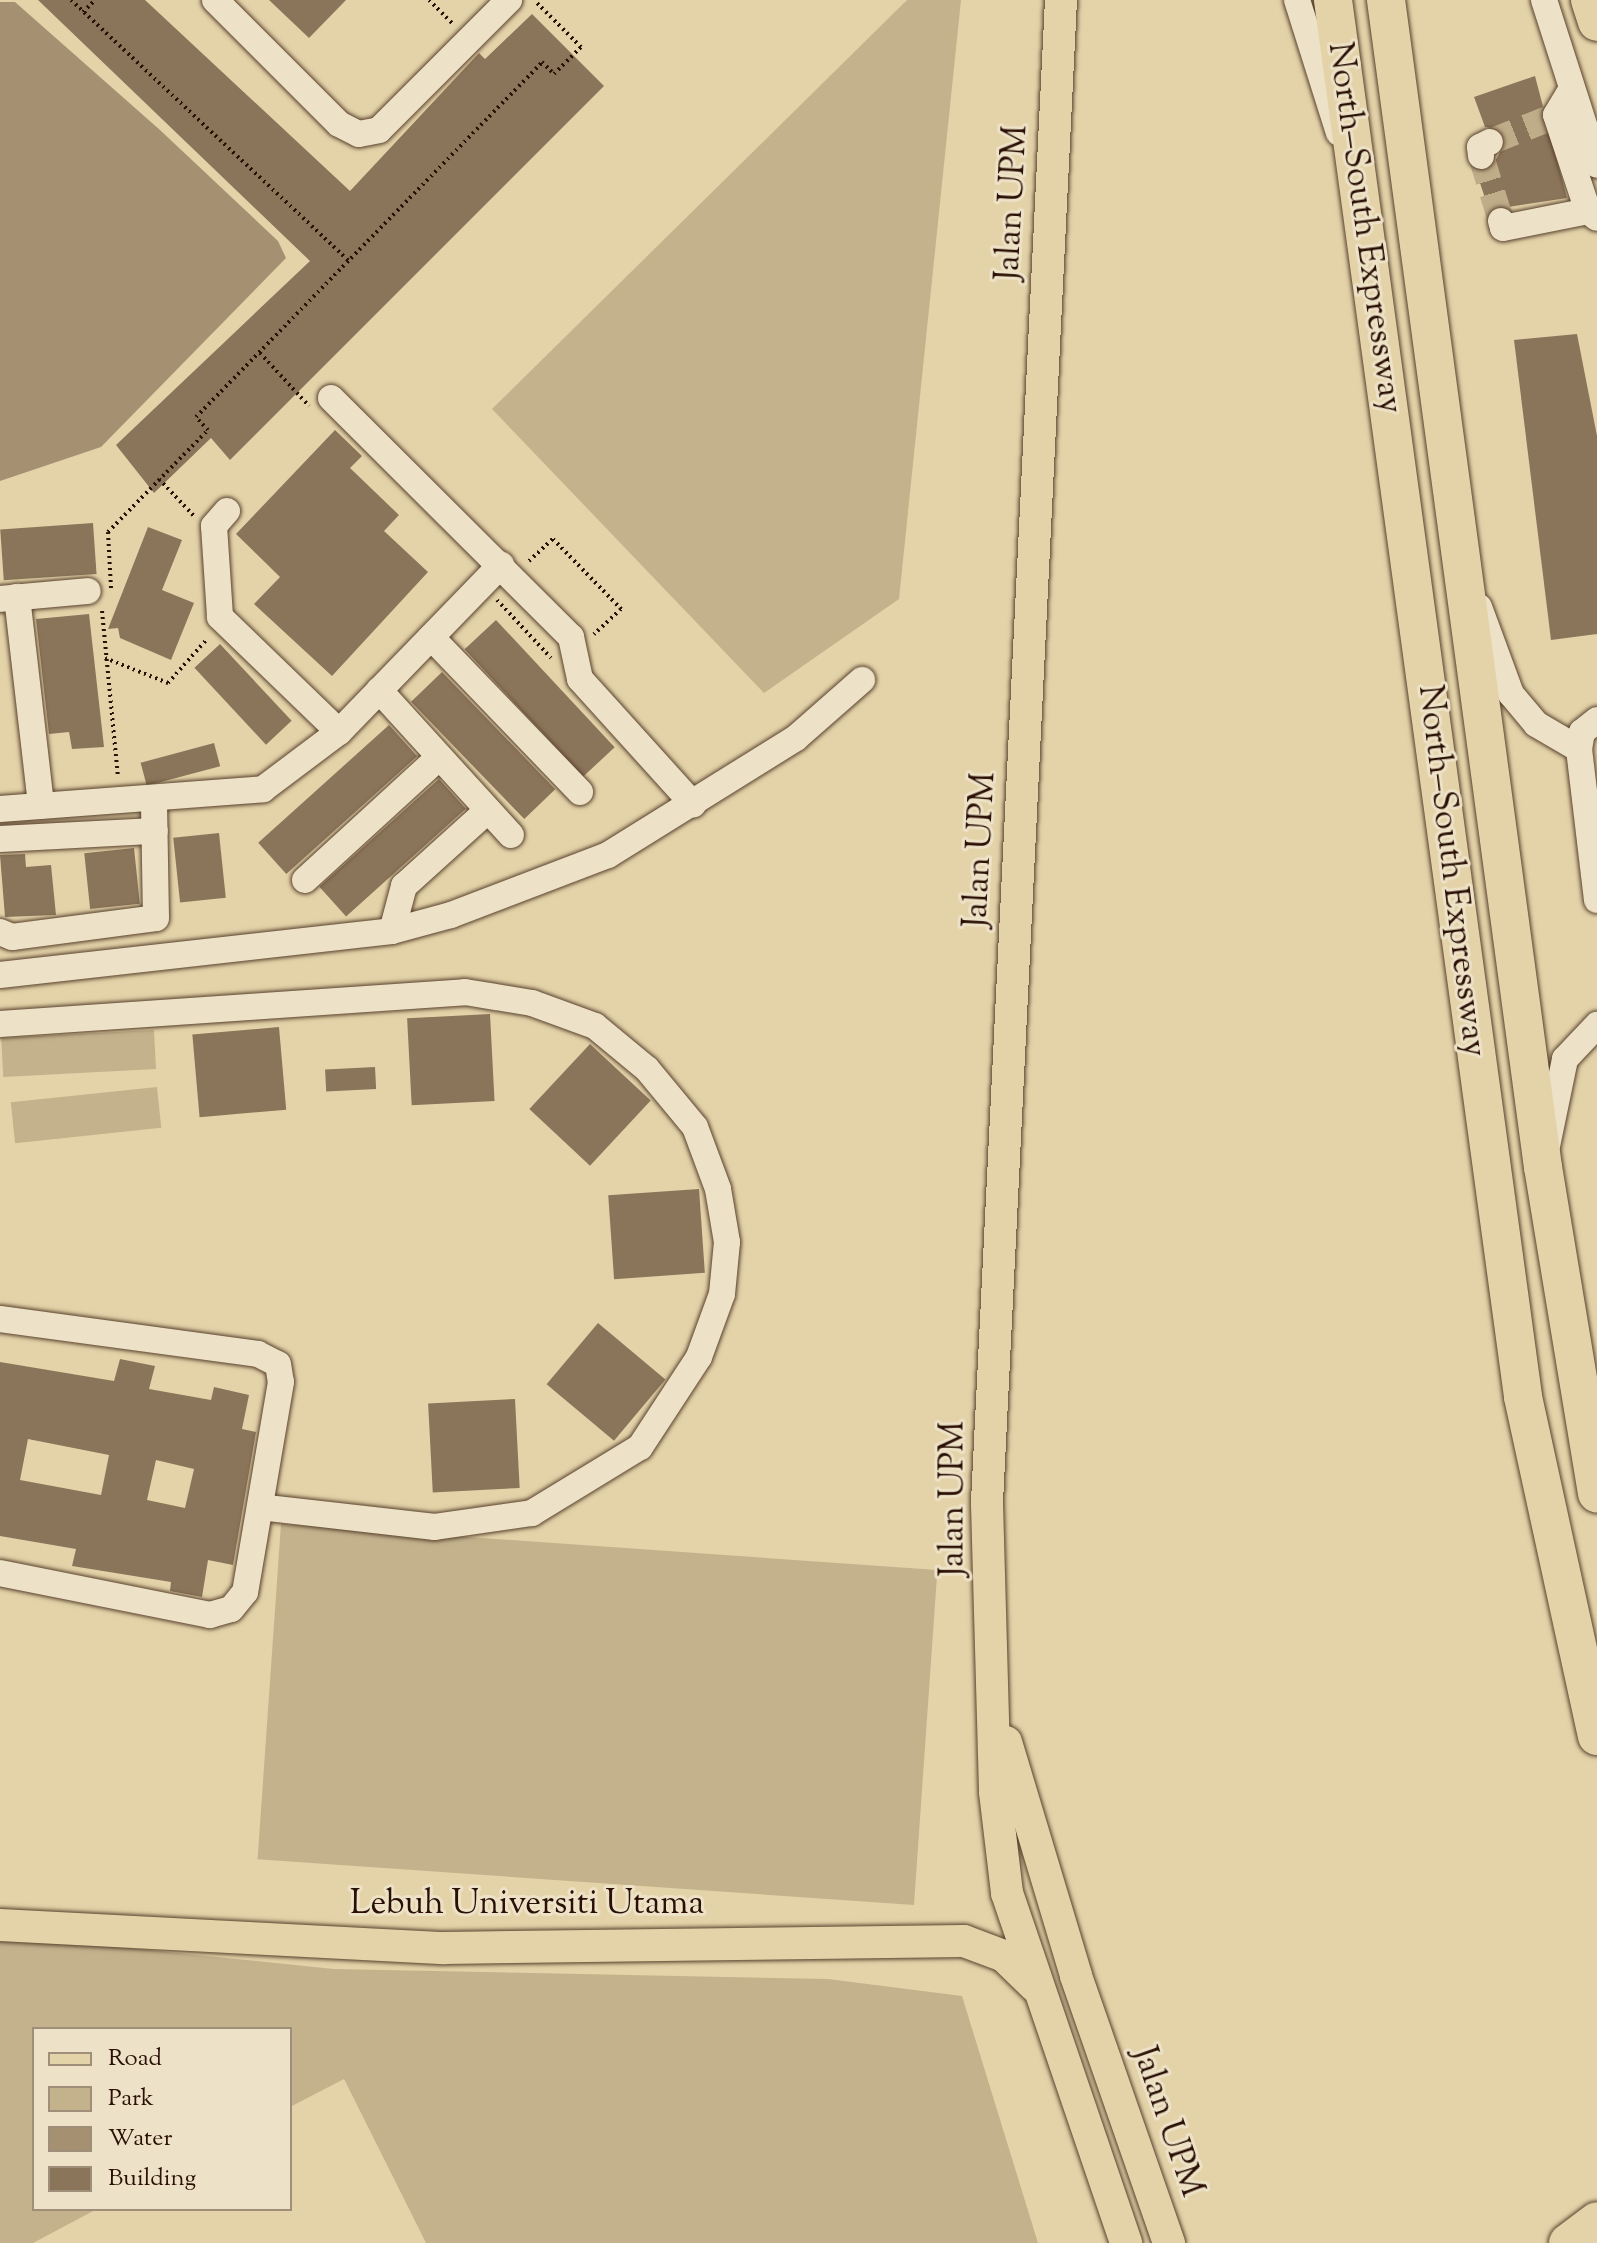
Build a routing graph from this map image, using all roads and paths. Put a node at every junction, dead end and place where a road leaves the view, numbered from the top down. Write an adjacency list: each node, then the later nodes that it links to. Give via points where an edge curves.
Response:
1 (71, 0): 13 (path)
2 (95, 0): 13 (path)
3 (215, 0): 5 (street, via 339,124 359,134 379,130)
4 (429, 0): 14 (path, via 453,24)
5 (509, 0)
6 (534, 0): 21 (path, via 581,47 554,74 542,62)
7 (1061, 0): 62 (main road, Jalan UPM, via 987,1504)
8 (1297, 0): 18 (street)
9 (1333, 0): 18 (highway, North–South Expressway)
10 (1386, 0): 26 (highway, North–South Expressway)
11 (1544, 0): 16 (street)
12 (1590, 0): 15 (highway)
13 (83, 12): 21 (path)
14 (461, 16)
15 (1597, 22)
16 (1571, 90): 17 (street); 19 (street, via 1553,116)
17 (1597, 165)
18 (1357, 181): 63 (highway, North–South Expressway, via 1523,1397)
19 (1593, 215): 20 (street, via 1503,228)
20 (1501, 221)
21 (350, 262): 22 (path)
22 (260, 353): 23 (path); 32 (path, via 196,417 208,430 108,532 115,578 100,615)
23 (296, 392)
24 (331, 398): 27 (street)
25 (227, 511): 36 (street, via 214,526 220,617)
26 (1462, 562): 37 (street, via 1511,694 1536,724); 57 (highway, North–South Expressway)
27 (501, 565): 31 (street); 42 (street, via 571,637 580,679)
28 (88, 591): 29 (street)
29 (9, 598): 43 (street)
30 (216, 628): 32 (path, via 168,683)
31 (431, 637): 34 (street); 40 (street)
32 (105, 658): 39 (path)
33 (862, 680): 42 (street, via 796,738)
34 (379, 690): 36 (street); 38 (street)
35 (1597, 720): 37 (street, via 1582,732)
36 (339, 732): 41 (street, via 263,789)
37 (1579, 749): 47 (street)
38 (439, 757): 45 (street); 50 (street)
39 (118, 775)
40 (580, 792)
41 (154, 801): 43 (street); 46 (street)
42 (693, 804): 52 (street, via 608,855)
43 (41, 806): 44 (street)
44 (0, 809)
45 (488, 810): 48 (street); 52 (street, via 404,886)
46 (155, 831): 49 (street); 53 (street, via 156,918 12,937)
47 (1593, 833): 51 (street)
48 (511, 835)
49 (0, 839)
50 (305, 880)
51 (1597, 900)
52 (392, 931): 54 (street)
53 (0, 932)
54 (0, 975)
55 (0, 1024): 60 (street, via 465,992 532,1003 595,1026 647,1069 695,1127 718,1189 727,1242 722,1294 699,1357 640,1447 532,1513 435,1527)
56 (1597, 1025): 57 (street, via 1565,1059)
57 (1543, 1167): 59 (highway, North–South Expressway)
58 (0, 1319): 60 (street, via 258,1354 278,1364 281,1382)
59 (1597, 1494)
60 (260, 1507): 61 (street, via 245,1592 231,1609 210,1615)
61 (0, 1573)
62 (995, 1704): 65 (main road, Jalan UPM, via 1007,1893); 68 (main road, Jalan UPM, via 1076,1976)
63 (1597, 1736)
64 (0, 1925): 65 (main road, Lebuh Universiti Utama, via 444,1948 964,1941 1004,1956)
65 (1037, 1988): 67 (main road, Jalan UPM)
66 (1597, 2221): 69 (highway)
67 (1126, 2243)
68 (1169, 2243)
69 (1568, 2243)

